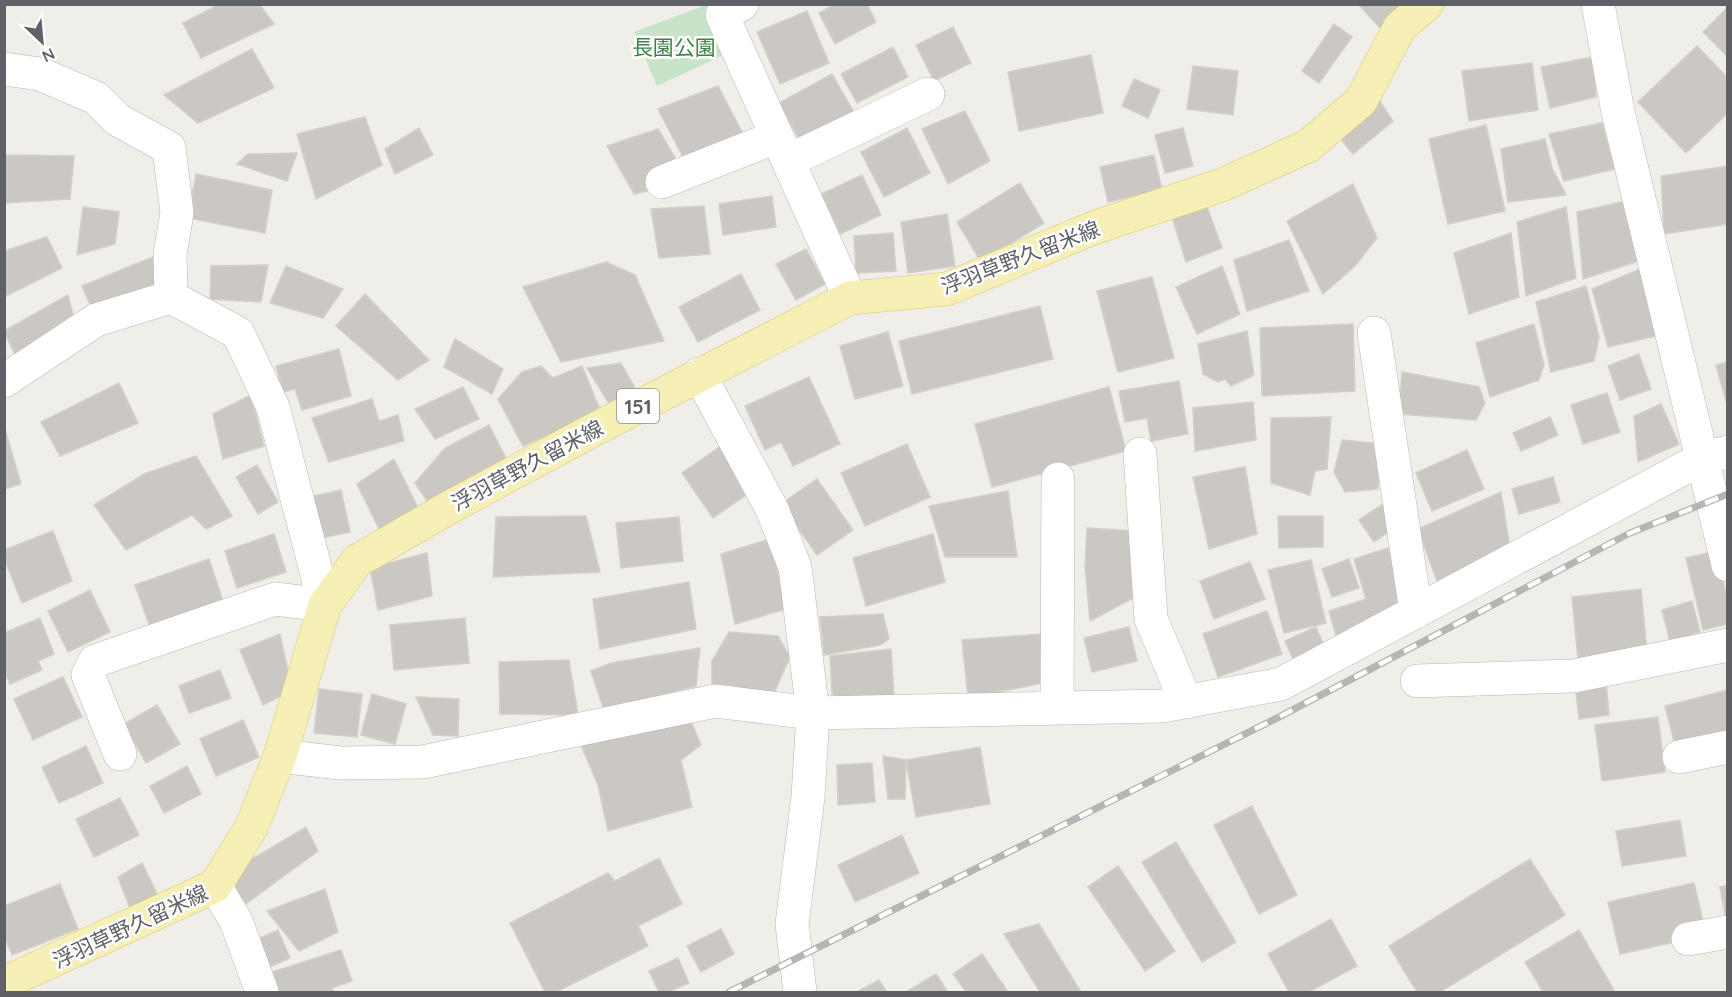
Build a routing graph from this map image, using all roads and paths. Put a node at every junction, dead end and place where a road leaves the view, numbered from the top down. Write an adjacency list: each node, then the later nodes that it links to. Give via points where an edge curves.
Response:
1 (742, 4): 6 (street, via 722,15)
2 (1427, 4): 9 (main road, 浮羽草野久留米線 / 151, via 1400,27 1360,101 1308,146 1222,185 1093,228 947,289)
3 (1598, 4): 14 (street, via 1620,124 1658,284)
4 (4, 69): 8 (street, via 40,74 96,98 118,120 168,148 177,213 170,254)
5 (928, 94): 6 (street)
6 (782, 149): 7 (street); 9 (street)
7 (662, 183)
8 (171, 297): 12 (street, via 96,320); 17 (street, via 238,333 273,407)
9 (850, 298): 11 (main road, 浮羽草野久留米線 / 151)
10 (1374, 333): 18 (street)
11 (699, 374): 17 (main road, 浮羽草野久留米線 / 151, via 357,561); 23 (street, via 772,509 795,567)
12 (4, 381)
13 (1140, 454): 21 (street, via 1151,619)
14 (1715, 455): 16 (street); 18 (street)
15 (1058, 479): 22 (street)
16 (1728, 565)
17 (325, 604): 25 (street, via 275,599 95,662 88,675); 26 (main road, 浮羽草野久留米線 / 151)
18 (1416, 612): 21 (street, via 1281,684)
19 (1728, 645): 20 (street, via 1574,676)
20 (1417, 681)
21 (1186, 702): 22 (street)
22 (1057, 708): 23 (street)
23 (813, 713): 26 (street, via 715,701 423,762 340,763); 33 (street, via 808,797 792,924)
24 (1728, 747): 27 (street)
25 (120, 754)
26 (280, 756): 28 (main road, 浮羽草野久留米線 / 151, via 251,828)
27 (1678, 757)
28 (215, 886): 31 (main road, 浮羽草野久留米線); 32 (street, via 236,921)
29 (1728, 932): 30 (street)
30 (1688, 939)
31 (4, 983)
32 (262, 993)
33 (800, 993)

